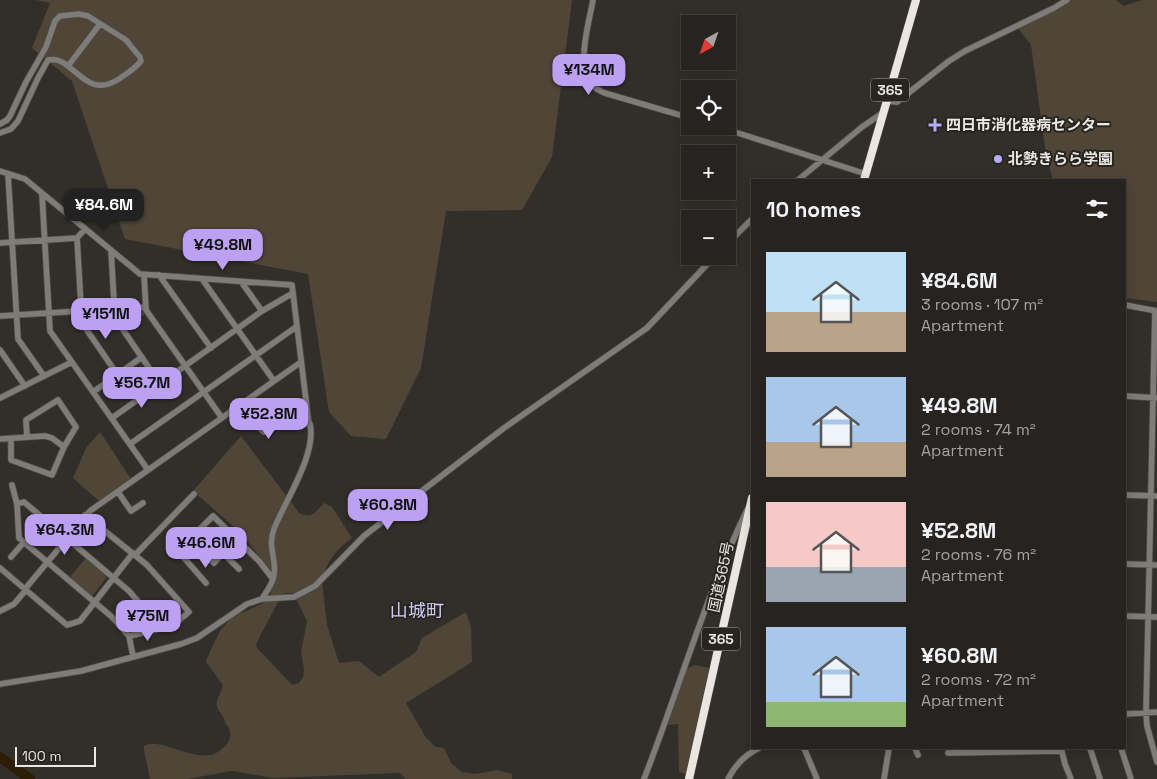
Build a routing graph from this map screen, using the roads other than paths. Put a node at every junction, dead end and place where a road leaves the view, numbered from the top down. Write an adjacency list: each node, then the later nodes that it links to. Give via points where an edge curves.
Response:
1 (593, 0): 8 (street, via 584,60 590,81 608,94)
2 (916, 0): 6 (highway, 365)
3 (1067, 0): 6 (street, via 965,51 897,102)
4 (100, 24): 5 (street); 5 (street, via 126,40 141,61 116,81 101,86); 9 (street, via 79,14 56,19 46,47 14,110)
5 (68, 66): 11 (street, via 48,60 18,121 11,129)
6 (887, 101): 7 (highway, 365)
7 (884, 112): 12 (street); 15 (highway, 365)
8 (681, 115)
9 (0, 124)
10 (736, 132): 12 (street)
11 (0, 133)
12 (823, 160): 15 (street); 16 (street)
13 (0, 171): 14 (street)
14 (8, 174): 17 (street, via 25,179); 23 (street)
15 (865, 177)
16 (799, 179)
17 (42, 194): 19 (street); 22 (street)
18 (751, 220): 20 (street)
19 (85, 229): 21 (street); 25 (street)
20 (736, 235)
21 (77, 238): 22 (street); 35 (street)
22 (45, 240): 23 (street); 38 (street)
23 (13, 242): 24 (street); 39 (street)
24 (0, 243)
25 (110, 250): 27 (street); 34 (street)
26 (706, 265): 99 (street, via 647,328 504,428 427,487 357,542 314,586 294,597)
27 (144, 274): 28 (street); 33 (street)
28 (159, 276): 29 (street); 43 (street)
29 (202, 279): 30 (street); 42 (street)
30 (242, 283): 31 (street, via 292,285); 36 (street)
31 (293, 293): 36 (street); 41 (street)
32 (1126, 305): 37 (street)
33 (146, 307): 34 (street); 49 (street)
34 (114, 308): 35 (street); 46 (street, via 115,318)
35 (81, 310): 38 (street); 50 (street, via 83,326)
36 (262, 311): 42 (street)
37 (1156, 311): 59 (street)
38 (49, 312): 39 (street); 47 (street, via 50,331)
39 (17, 314): 40 (street); 51 (street, via 18,339)
40 (0, 316)
41 (296, 327): 45 (street); 48 (street)
42 (237, 330): 43 (street); 45 (street)
43 (211, 348): 49 (street)
44 (0, 350): 54 (street)
45 (255, 355): 52 (street); 56 (street)
46 (142, 357): 50 (street); 53 (street)
47 (72, 362): 51 (street); 55 (street)
48 (301, 362): 52 (street); 61 (street)
49 (185, 366): 53 (street); 56 (street)
50 (117, 374): 55 (street)
51 (44, 376): 54 (street)
52 (274, 381): 60 (street)
53 (160, 384): 62 (street)
54 (25, 386): 58 (street)
55 (93, 392): 62 (street)
56 (204, 392): 63 (street); 67 (street)
57 (1126, 396): 59 (street)
58 (0, 398)
59 (1155, 398): 74 (street)
60 (241, 404): 61 (street, via 264,432); 63 (street)
61 (306, 404): 96 (street, via 308,425 312,430 310,442 304,467 271,537)
62 (112, 418): 67 (street)
63 (222, 418): 69 (street)
64 (27, 437): 65 (street); 68 (street, via 45,436); 68 (street, via 26,420 58,400 76,427)
65 (11, 438): 66 (street); 68 (street, via 11,460 52,475)
66 (0, 439)
67 (130, 444): 69 (street)
68 (64, 447)
69 (148, 470): 71 (street)
70 (12, 485): 78 (street)
71 (118, 492): 76 (street, via 131,511); 79 (street)
72 (194, 494): 87 (street)
73 (1126, 495): 74 (street)
74 (1154, 496): 91 (street)
75 (751, 501): 122 (street, via 724,559)
76 (143, 503)
77 (751, 503): 123 (highway, 国道365号 / 365)
78 (17, 504): 80 (street, via 24,502); 83 (street, via 19,538)
79 (86, 515): 80 (street); 87 (street)
80 (66, 538): 89 (street); 95 (street)
81 (190, 539): 82 (street, via 213,516); 85 (street); 86 (street, via 214,562)
82 (237, 539): 86 (street); 96 (street)
83 (24, 542): 88 (street); 89 (street)
84 (172, 546): 85 (street)
85 (178, 551): 97 (street)
86 (223, 553): 94 (street)
87 (134, 554): 95 (street); 105 (street, via 148,565 189,612 172,626)
88 (11, 557)
89 (47, 562): 98 (street); 100 (street)
90 (1126, 564): 91 (street)
91 (1149, 564): 92 (street); 103 (street)
92 (1157, 565)
93 (0, 568): 98 (street)
94 (239, 569)
95 (113, 578): 100 (street); 105 (street, via 129,591)
96 (273, 579): 99 (street)
97 (206, 583)
98 (25, 589): 100 (street, via 67,625 80,621); 101 (street, via 14,604)
99 (262, 599): 107 (street, via 237,610 197,638)
100 (94, 602): 106 (street)
101 (0, 611)
102 (1126, 616): 103 (street)
103 (1148, 616): 104 (street); 110 (street)
104 (1157, 617)
105 (161, 628): 106 (street)
106 (129, 636): 107 (street)
107 (133, 656): 108 (street, via 81,671)
108 (0, 684)
109 (1157, 712): 110 (street)
110 (1146, 713): 111 (street); 121 (street)
111 (1126, 714)
112 (757, 749): 124 (street, via 740,761)
113 (804, 749): 125 (street)
114 (889, 749): 126 (street)
115 (915, 749): 120 (street)
116 (1062, 749): 119 (street); 127 (street)
117 (1090, 749): 128 (street)
118 (1121, 749): 129 (street)
119 (948, 753)
120 (918, 755)
121 (1157, 762)
122 (644, 779)
123 (689, 779)
124 (728, 779)
125 (817, 779)
126 (884, 779)
127 (1071, 779)
128 (1100, 779)
129 (1131, 779)

